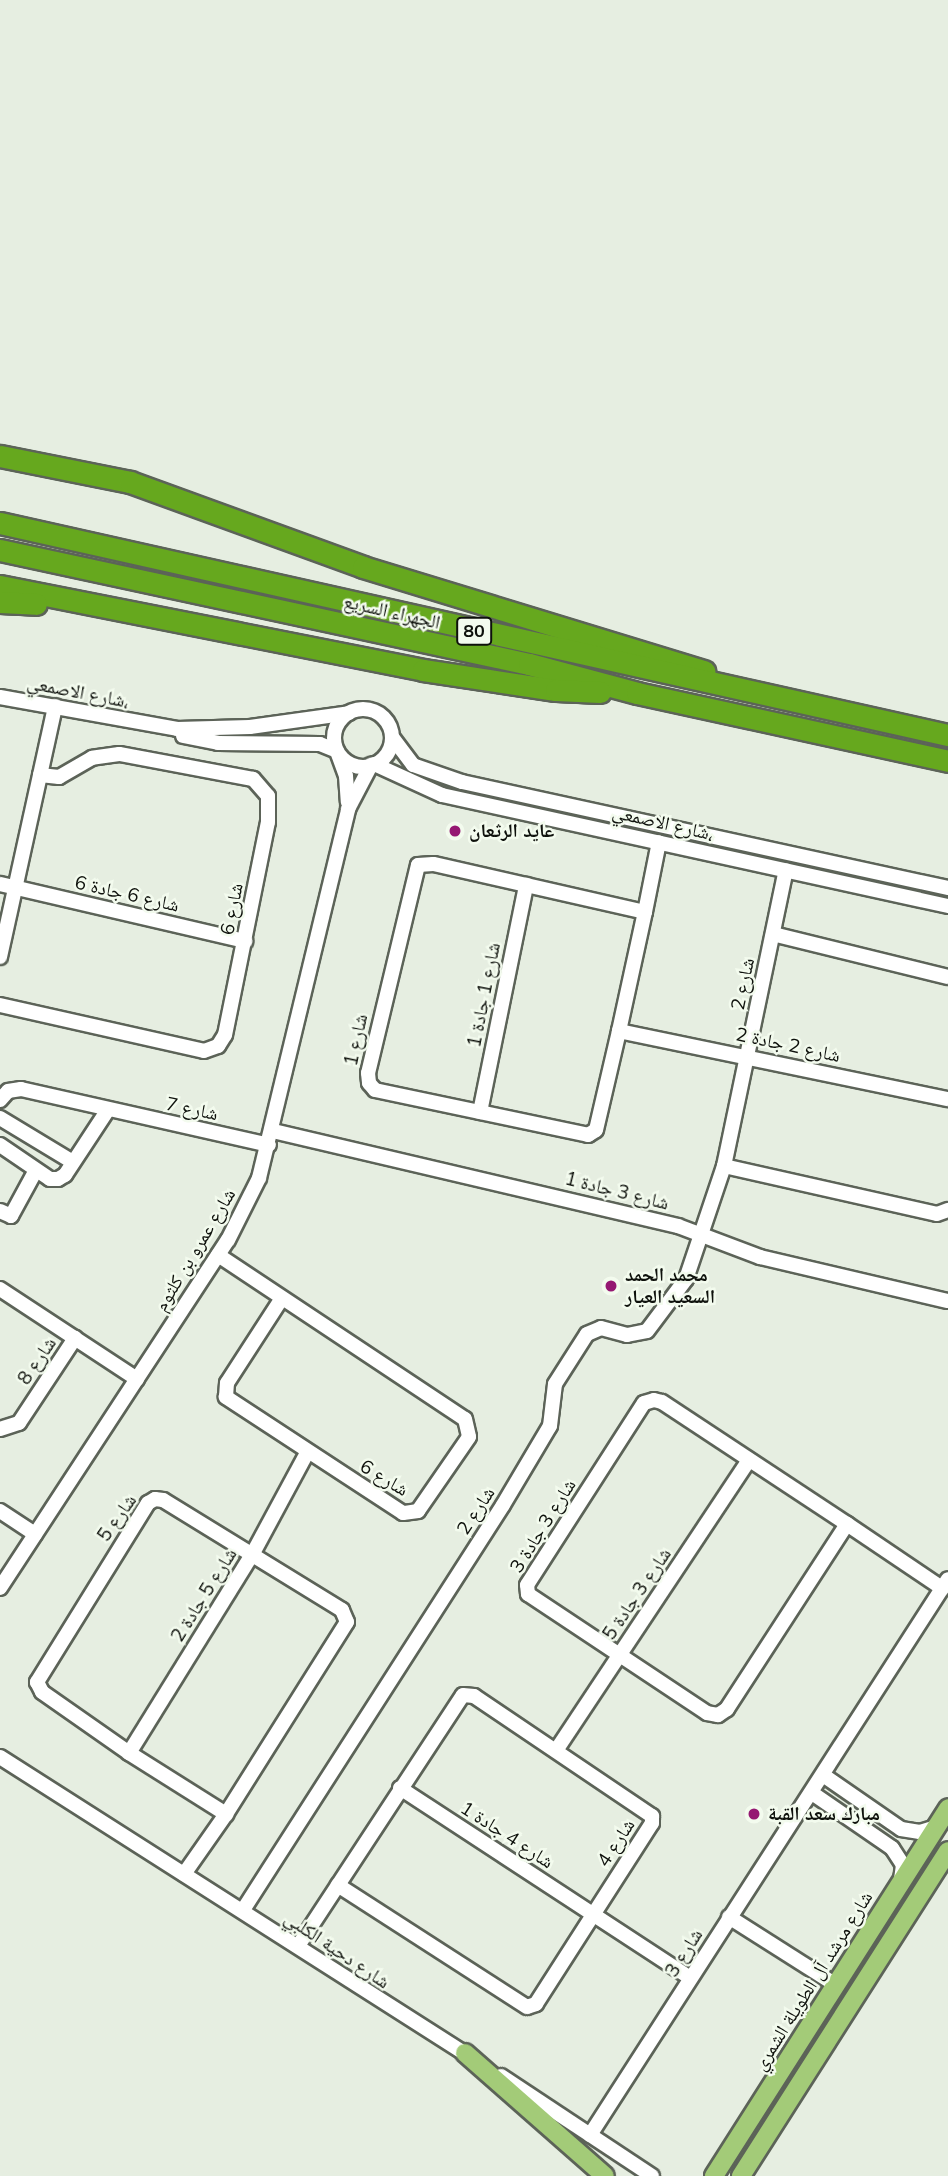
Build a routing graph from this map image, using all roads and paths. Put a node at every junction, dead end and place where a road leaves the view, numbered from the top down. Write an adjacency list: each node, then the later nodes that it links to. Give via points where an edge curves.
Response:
1 (0, 441): 3 (highway)
2 (0, 456): 3 (highway)
3 (50, 464): 11 (highway, via 130,482 363,567 686,665)
4 (0, 523): 11 (highway, الجهراء السريع / 80)
5 (0, 550): 9 (highway, الجهراء السريع / 80, via 528,664)
6 (0, 586): 8 (highway)
7 (0, 602): 8 (highway)
8 (130, 614): 9 (highway, via 423,670 556,690)
9 (638, 693): 18 (highway, الجهراء السريع / 80)
10 (0, 697): 12 (street, شارع الاصمعي،)
11 (788, 702): 15 (highway, الجهراء السريع / 80)
12 (55, 706): 14 (street, شارع الاصمعي،); 20 (street)
13 (349, 713): 14 (street, شارع الاصمعي،, via 250,727); 16 (street, via 377,713); 17 (street, via 337,725)
14 (148, 726): 17 (street, شارع الاصمعي،, via 218,743 315,743)
15 (948, 735)
16 (392, 737): 19 (street, via 390,748); 26 (street, شارع الاصمعي،, via 413,765 462,782)
17 (337, 752): 19 (street, via 352,765); 21 (street, شارع عمرو بن كلثوم, via 346,776)
18 (948, 761)
19 (373, 765): 21 (street, شارع عمرو بن كلثوم); 22 (street, شارع الاصمعي،, via 442,795)
20 (40, 775): 25 (street); 30 (street, شارع 6, via 59,778 92,758 119,754 253,779 263,785 268,822)
21 (348, 809): 41 (street, شارع عمرو بن كلثوم)
22 (659, 842): 23 (street, شارع الاصمعي،); 28 (street, شارع 1)
23 (786, 870): 27 (street, شارع الاصمعي،); 29 (street, شارع 2)
24 (526, 885): 28 (street, شارع 1); 39 (street, شارع 1 جادة 1); 39 (street, شارع 1, via 433,864 418,865 368,1073 375,1090)
25 (7, 886): 30 (street, شارع 6 جادة 6); 31 (street)
26 (948, 888)
27 (948, 906)
28 (645, 912): 34 (street, شارع 1)
29 (773, 934): 32 (street); 35 (street, شارع 2)
30 (245, 941): 33 (street, شارع 6, via 225,1035 209,1050)
31 (0, 957)
32 (948, 977)
33 (0, 1005)
34 (619, 1031): 35 (street, شارع 2 جادة 2); 39 (street, شارع 1, via 593,1133)
35 (747, 1056): 36 (street, شارع 2 جادة 2); 44 (street, شارع 2)
36 (948, 1099)
37 (0, 1100): 38 (street, شارع 7, via 16,1088)
38 (107, 1111): 41 (street, شارع 7); 43 (street)
39 (480, 1112)
40 (0, 1118): 43 (street)
41 (271, 1138): 48 (street, شارع 3 جادة 1); 49 (street, شارع عمرو بن كلثوم, via 259,1178)
42 (0, 1146): 45 (street)
43 (73, 1163): 45 (street, via 58,1179)
44 (724, 1166): 46 (street, via 937,1214); 48 (street, شارع 2)
45 (36, 1170): 47 (street, via 11,1216)
46 (948, 1210)
47 (0, 1211)
48 (702, 1233): 52 (street, شارع 3 جادة 1, via 760,1257); 78 (street, شارع 2, via 685,1279 647,1331 627,1335 601,1328 587,1334 555,1384 550,1426 503,1505)
49 (218, 1255): 51 (street, شارع 6); 54 (street, شارع عمرو بن كلثوم)
50 (0, 1289): 53 (street, شارع 8)
51 (282, 1298): 56 (street, شارع 6, via 224,1392 230,1402); 56 (street, شارع 6, via 465,1419 470,1431 422,1508 411,1514)
52 (948, 1301)
53 (75, 1338): 54 (street, شارع 8); 55 (street, شارع 8, via 19,1423)
54 (137, 1379): 60 (street, شارع عمرو بن كلثوم)
55 (0, 1429)
56 (307, 1453): 61 (street, شارع 5 جادة 2)
57 (749, 1460): 59 (street, شارع 3 جادة 3); 64 (street, شارع 3 جادة 5); 64 (street, شارع 3 جادة 3, via 662,1402 643,1404 527,1590 530,1598)
58 (0, 1511): 60 (street)
59 (847, 1524): 62 (street, شارع 3 جادة 3); 64 (street, شارع 3 جادة 3, via 723,1712 707,1713)
60 (35, 1534): 63 (street, شارع عمرو بن كلثوم)
61 (252, 1555): 66 (street, شارع 5 جادة 2); 66 (street, شارع 5, via 155,1499 40,1671 37,1682 42,1692); 72 (street, شارع 5, via 342,1610 347,1622)
62 (945, 1583): 68 (street, شارع 3)
63 (0, 1588)
64 (619, 1656): 65 (street, شارع 3 جادة 5)
65 (557, 1749): 69 (street, شارع 4, via 474,1696 463,1695); 79 (street, شارع 4, via 652,1816 652,1824)
66 (129, 1754): 72 (street, شارع 5)
67 (0, 1757): 75 (street, شارع دحية الكلبي)
68 (823, 1775): 70 (street, شارع 3); 73 (street, via 901,1829 920,1832)
69 (400, 1788): 77 (street, شارع 4); 79 (street, شارع 4 جادة 1)
70 (812, 1793): 76 (street, via 891,1848 903,1865); 80 (street, شارع 3)
71 (948, 1808): 73 (main road, شارع مرشد آل الطويلة الشمري)
72 (226, 1814): 75 (street, شارع 5)
73 (936, 1827): 76 (main road, شارع مرشد آل الطويلة الشمري)
74 (948, 1851): 85 (main road)
75 (184, 1874): 78 (street, شارع دحية الكلبي)
76 (901, 1880): 83 (main road, شارع مرشد آل الطويلة الشمري)
77 (338, 1885): 79 (street, شارع 4, via 520,2006 536,2004); 81 (street, شارع 4)
78 (243, 1910): 81 (street, شارع دحية الكلبي)
79 (593, 1914): 82 (street, شارع 4 جادة 1)
80 (729, 1917): 82 (street, شارع 3); 83 (street)
81 (298, 1946): 84 (street, شارع دحية الكلبي)
82 (690, 1978): 86 (street, شارع 3)
83 (836, 1985): 85 (main road, via 829,2011 801,2057 803,2064); 89 (main road, شارع مرشد آل الطويلة الشمري)
84 (465, 2053): 86 (street, شارع دحية الكلبي); 87 (main road)
85 (812, 2064): 90 (main road)
86 (590, 2135): 88 (street, شارع دحية الكلبي)
87 (606, 2176)
88 (652, 2176)
89 (714, 2176)
90 (741, 2176)

